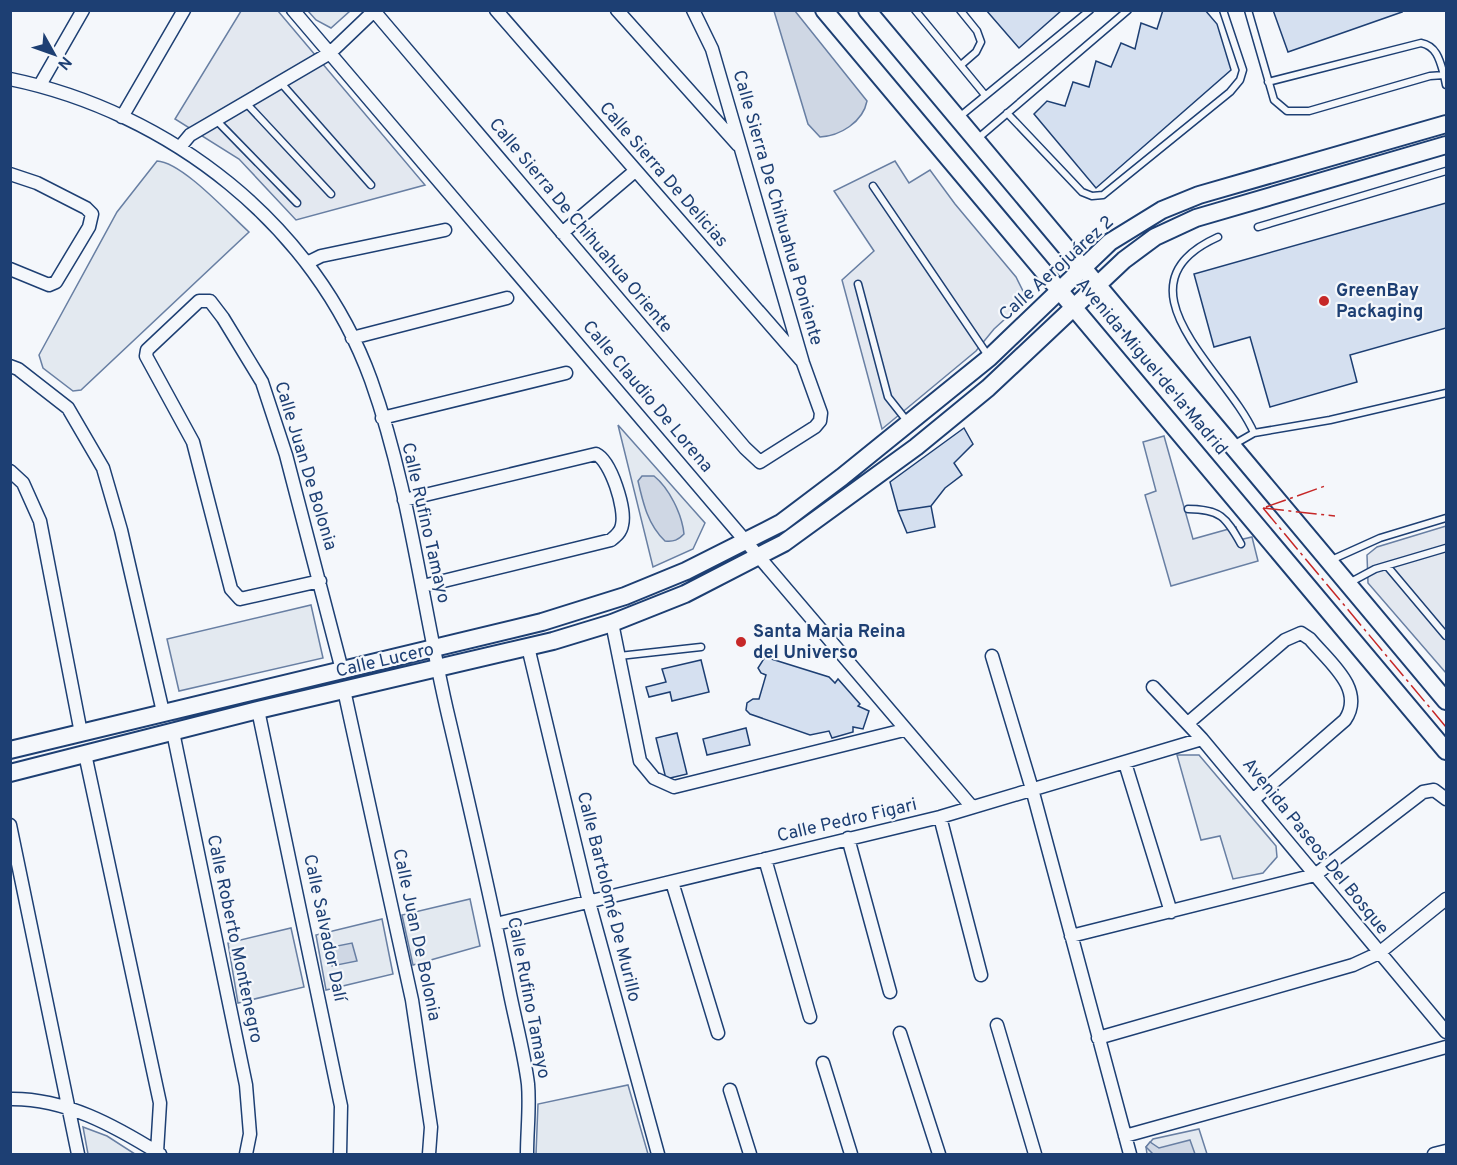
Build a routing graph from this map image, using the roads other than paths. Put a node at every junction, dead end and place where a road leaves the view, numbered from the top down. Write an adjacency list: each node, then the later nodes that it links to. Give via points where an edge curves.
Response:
1 (83, 10): 22 (street)
2 (184, 10): 27 (street)
3 (294, 10): 16 (street, Calle Claudio De Lorena)
4 (496, 10): 35 (street, Calle Sierra De Delicias)
5 (617, 10): 34 (street)
6 (693, 10): 34 (street, Calle Sierra De Chihuahua Poniente, via 712,49)
7 (824, 10): 53 (street, Avenida Miguel de la Madrid)
8 (867, 10): 28 (street, Avenida Miguel de la Madrid)
9 (915, 10): 17 (lane)
10 (960, 10): 17 (lane, via 981,42)
11 (1090, 10): 24 (lane)
12 (1128, 10): 26 (lane)
13 (1224, 10): 26 (lane, via 1243,70 1240,80 1103,195 1082,192)
14 (1248, 10): 20 (lane)
15 (374, 11): 16 (street); 44 (street, Calle Sierra De Chihuahua Oriente)
16 (330, 53): 21 (street); 71 (street, Calle Claudio De Lorena)
17 (961, 65): 24 (lane)
18 (1444, 75): 20 (lane, via 1300,112 1277,105); 20 (lane, via 1436,53 1422,43); 23 (lane)
19 (10, 79): 22 (street, Calle Rufino Tamayo)
20 (1268, 82)
21 (281, 83): 25 (street); 38 (lane)
22 (40, 85): 27 (street, Calle Rufino Tamayo)
23 (1446, 85)
24 (985, 95): 28 (lane)
25 (247, 104): 29 (street); 40 (lane)
26 (1007, 113): 31 (lane)
27 (122, 117): 33 (street, Calle Rufino Tamayo)
28 (958, 118): 31 (street, Avenida Miguel de la Madrid)
29 (217, 121): 33 (street, via 190,135); 41 (lane)
30 (1446, 124): 46 (street, Calle Aerojuárez 2, via 1199,195 1162,210)
31 (976, 140): 49 (street, Avenida Miguel de la Madrid)
32 (1446, 145): 47 (street, via 1196,218 1155,237)
33 (180, 147): 48 (street, Calle Rufino Tamayo, via 238,190)
34 (740, 148): 58 (street, Calle Sierra De Chihuahua Poniente)
35 (635, 171): 44 (street); 58 (street, Calle Sierra De Delicias)
36 (1446, 171): 42 (lane)
37 (10, 174): 50 (street, via 37,183 92,214 89,227 56,282 49,285)
38 (371, 185)
39 (873, 186): 57 (lane)
40 (331, 194)
41 (297, 202)
42 (1258, 227)
43 (445, 230): 48 (street, via 321,256)
44 (562, 233): 62 (street, Calle Sierra De Chihuahua Oriente, via 760,462 814,427)
45 (1218, 237): 65 (lane, via 1185,256 1173,274 1172,288 1195,346 1243,411)
46 (1110, 242): 47 (street); 49 (street, Calle Aerojuárez 2)
47 (1124, 260): 52 (street)
48 (307, 263): 56 (street, Calle Rufino Tamayo)
49 (1083, 268): 52 (street, Avenida Miguel de la Madrid); 53 (street, Calle Aerojuárez 2)
50 (10, 269)
51 (858, 284): 64 (lane, via 888,397)
52 (1099, 286): 55 (street); 66 (street, Avenida Miguel de la Madrid)
53 (1060, 290): 55 (street, Avenida Miguel de la Madrid); 57 (street, Calle Aerojuárez 2)
54 (507, 298): 56 (street)
55 (1075, 309): 74 (street, via 916,447 784,543); 100 (street, Avenida Miguel de la Madrid)
56 (352, 338): 63 (street, Calle Rufino Tamayo)
57 (989, 358): 64 (street, Calle Aerojuárez 2)
58 (803, 363): 62 (street, Calle Sierra De Chihuahua Poniente)
59 (10, 366): 93 (street, via 68,408 103,468)
60 (566, 373): 63 (street)
61 (1446, 393): 65 (lane)
62 (821, 417)
63 (382, 418): 68 (street, Calle Rufino Tamayo)
64 (910, 424): 71 (street, Calle Aerojuárez 2, via 805,505)
65 (1254, 433): 66 (lane)
66 (1232, 445): 75 (street, Avenida Miguel de la Madrid)
67 (10, 471): 97 (street, via 23,483 40,521)
68 (404, 500): 79 (street, Calle Rufino Tamayo); 79 (street, via 596,454 610,469 623,516 620,530 610,540)
69 (1188, 509): 72 (lane, via 1210,509 1229,522)
70 (1446, 518): 75 (lane, via 1380,538)
71 (746, 542): 74 (street, Calle Claudio De Lorena); 84 (street, Calle Lucero, via 626,596)
72 (1241, 544)
73 (1446, 548): 76 (lane)
74 (758, 557): 80 (street, Calle Lucero, via 686,594); 95 (street, Calle Claudio De Lorena)
75 (1329, 561): 78 (street, Avenida Miguel de la Madrid)
76 (1387, 566): 78 (lane); 81 (lane)
77 (320, 581): 77 (street, Calle Juan De Bolonia, via 262,382 210,301 199,301 147,350 146,356 193,442 234,595 240,599); 88 (street, Calle Juan De Bolonia)
78 (1348, 584): 91 (street, Avenida Miguel de la Madrid)
79 (423, 586): 84 (street, Calle Rufino Tamayo)
80 (612, 623): 83 (street, Calle Lucero); 85 (street)
81 (1446, 636)
82 (701, 646): 85 (lane)
83 (528, 647): 87 (street, Calle Lucero); 115 (street, Calle Bartolomé De Murillo)
84 (434, 649): 87 (street, Calle Rufino Tamayo); 88 (street, Calle Lucero)
85 (618, 656): 95 (street, via 640,761 654,778 674,787)
86 (992, 656): 104 (street)
87 (437, 669): 90 (street, Calle Lucero); 117 (street, Calle Rufino Tamayo)
88 (342, 670): 93 (street, Calle Lucero)
89 (1153, 687): 94 (street, Avenida Paseos Del Bosque)
90 (344, 690): 92 (street, Calle Lucero); 139 (street, Calle Juan De Bolonia, via 412,1000 431,1127)
91 (1446, 701)
92 (258, 710): 96 (street, Calle Lucero); 138 (street, Calle Salvador Dalí, via 339,1095)
93 (163, 712): 97 (street, Calle Lucero)
94 (1188, 723): 98 (street, Avenida Paseos Del Bosque); 105 (street, via 1285,640 1301,633 1310,639 1351,690 1350,711 1345,720)
95 (904, 730): 107 (street, Calle Claudio De Lorena)
96 (173, 732): 101 (street, Calle Lucero); 137 (street, Calle Roberto Montenegro, via 246,1085 250,1134)
97 (81, 733): 99 (street, Calle Lucero)
98 (1202, 739): 102 (street, Calle Pedro Figari); 105 (street, Avenida Paseos Del Bosque)
99 (10, 750)
100 (1446, 750)
101 (85, 754): 103 (street, Calle Lucero); 135 (street, via 160,1103)
102 (1125, 763): 104 (street, Calle Pedro Figari); 116 (street)
103 (10, 773)
104 (1032, 789): 107 (street, Calle Pedro Figari); 118 (street)
105 (1254, 799): 112 (street, Avenida Paseos Del Bosque)
106 (1446, 799): 112 (street, via 1434,790 1423,792)
107 (972, 807): 108 (street, Calle Pedro Figari)
108 (940, 817): 110 (street, Calle Pedro Figari); 120 (street)
109 (10, 825): 132 (street)
110 (848, 838): 111 (street, Calle Pedro Figari); 121 (street)
111 (765, 859): 113 (street, Calle Pedro Figari); 122 (street)
112 (1315, 875): 116 (street); 119 (street, Avenida Paseos Del Bosque)
113 (672, 882): 115 (street, Calle Pedro Figari); 125 (street)
114 (1446, 899): 119 (street)
115 (589, 902): 117 (street, Calle Pedro Figari); 141 (street, Calle Bartolomé De Murillo)
116 (1171, 912): 118 (street)
117 (496, 924): 140 (street, Calle Rufino Tamayo, via 528,1085)
118 (1071, 936): 127 (street)
119 (1379, 953): 124 (street, Avenida Paseos Del Bosque); 127 (street, via 1332,973)
120 (981, 975)
121 (890, 992)
122 (810, 1017)
123 (997, 1025): 145 (street)
124 (1446, 1032)
125 (718, 1033)
126 (900, 1033): 144 (street)
127 (1098, 1038): 133 (street)
128 (1446, 1047): 133 (street)
129 (823, 1063): 143 (street)
130 (730, 1090): 142 (street)
131 (10, 1099): 132 (street)
132 (68, 1107): 135 (street, via 113,1127); 136 (street)
133 (1125, 1136): 146 (street)
134 (1446, 1151): 147 (street)
135 (158, 1154)
136 (78, 1155)
137 (246, 1155)
138 (340, 1155)
139 (429, 1155)
140 (527, 1155)
141 (658, 1155)
142 (750, 1155)
143 (852, 1155)
144 (939, 1155)
145 (1035, 1155)
146 (1130, 1155)
147 (1434, 1155)

